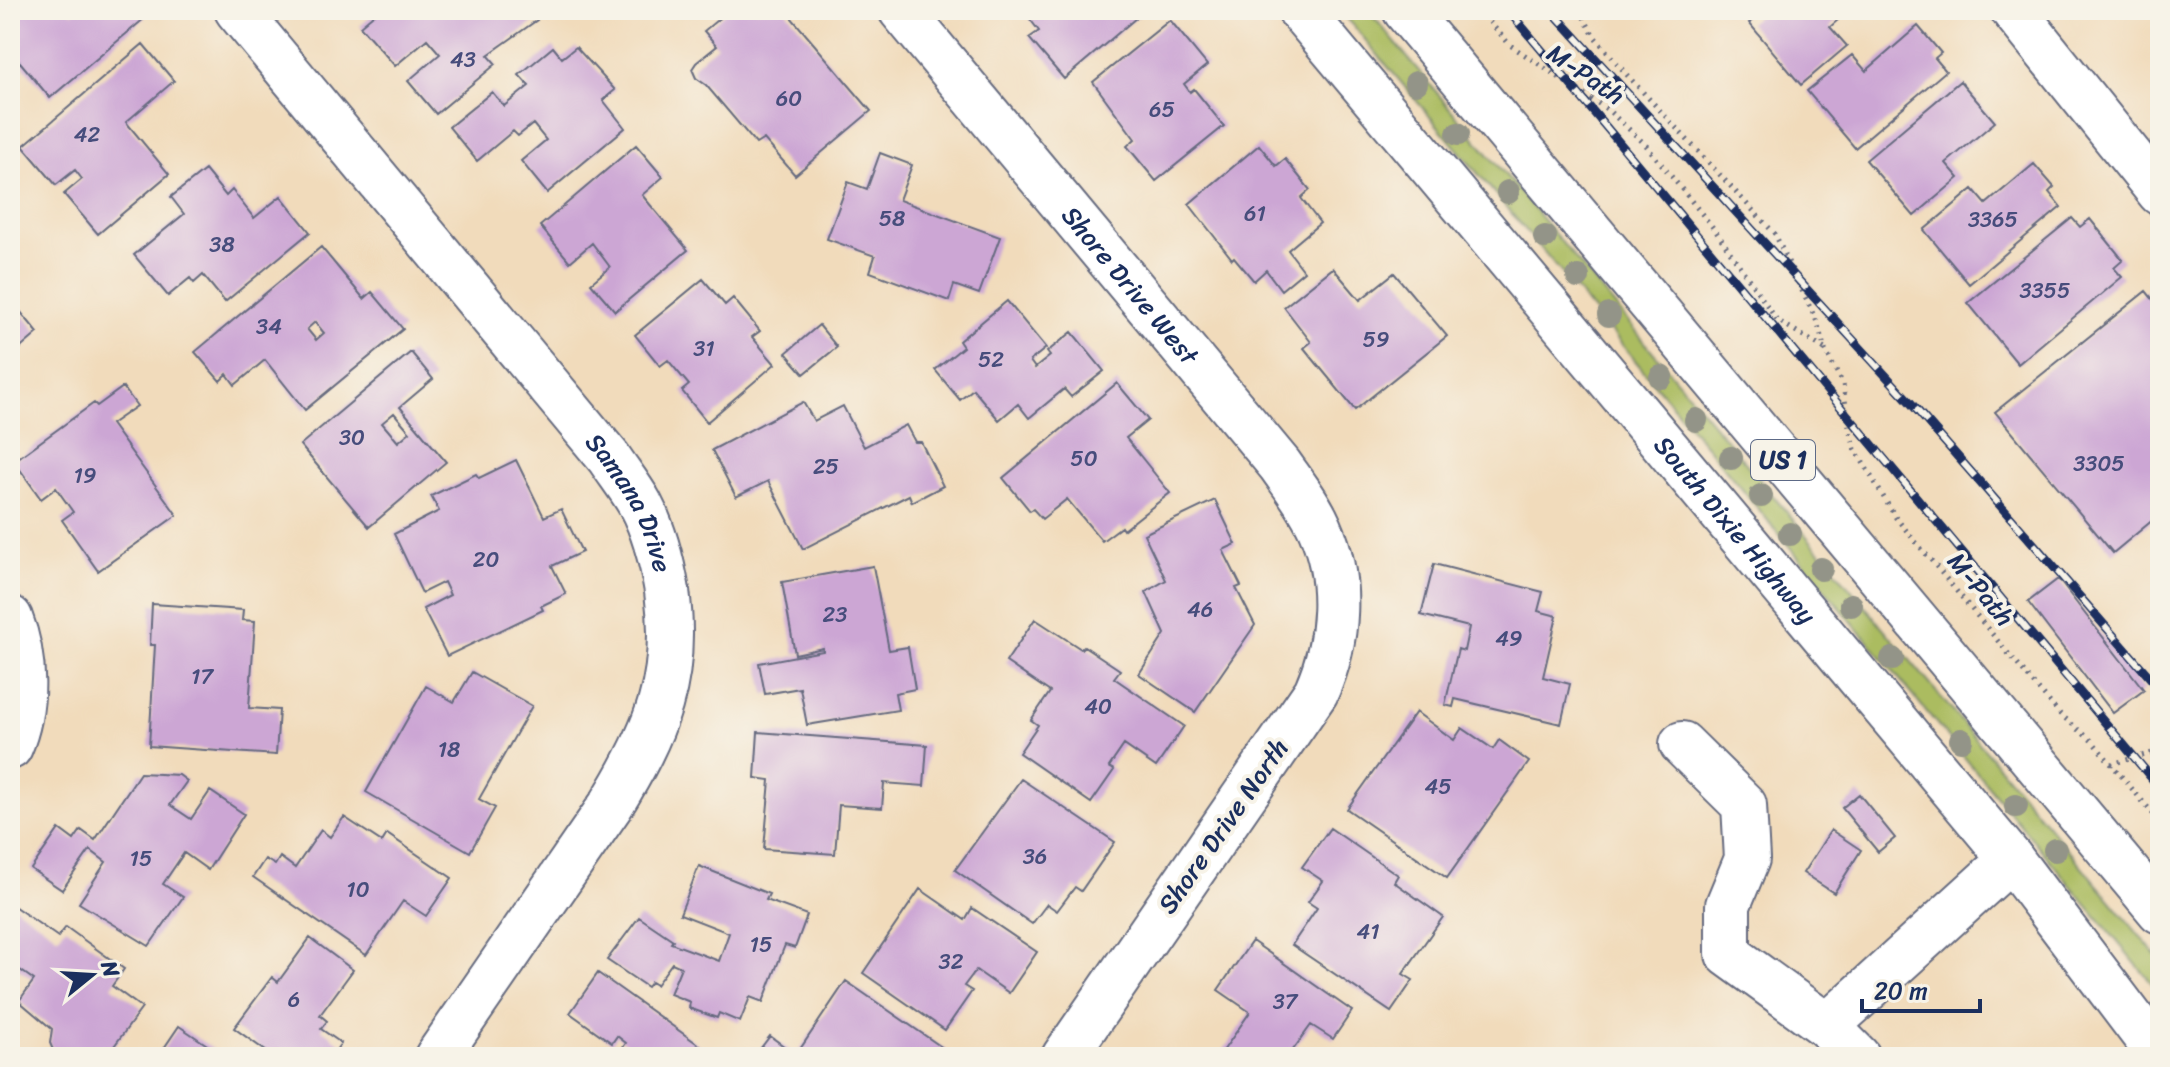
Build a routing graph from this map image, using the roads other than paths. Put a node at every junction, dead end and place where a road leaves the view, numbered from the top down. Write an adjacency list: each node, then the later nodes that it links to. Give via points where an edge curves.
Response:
1 (237, 10): 15 (main road, Samana Drive, via 609,458 640,505 664,572 672,650 653,729 611,805)
2 (901, 10): 7 (main road, Shore Drive West, via 1280,465 1320,527)
3 (1300, 10): 11 (main road, South Dixie Highway)
4 (1405, 10): 12 (main road, US 1)
5 (2013, 10): 6 (main road)
6 (2160, 193)
7 (1333, 577): 16 (main road, Shore Drive North, via 1332,644 1316,692)
8 (10, 618): 10 (main road, via 19,649 23,705)
9 (1682, 744): 13 (main road, via 1744,805 1747,859 1728,905 1728,954)
10 (10, 747)
11 (2011, 859): 13 (main road); 14 (main road, South Dixie Highway)
12 (2160, 911)
13 (1827, 1026): 17 (main road)
14 (2160, 1056)
15 (437, 1057)
16 (1064, 1057)
17 (1858, 1057)

